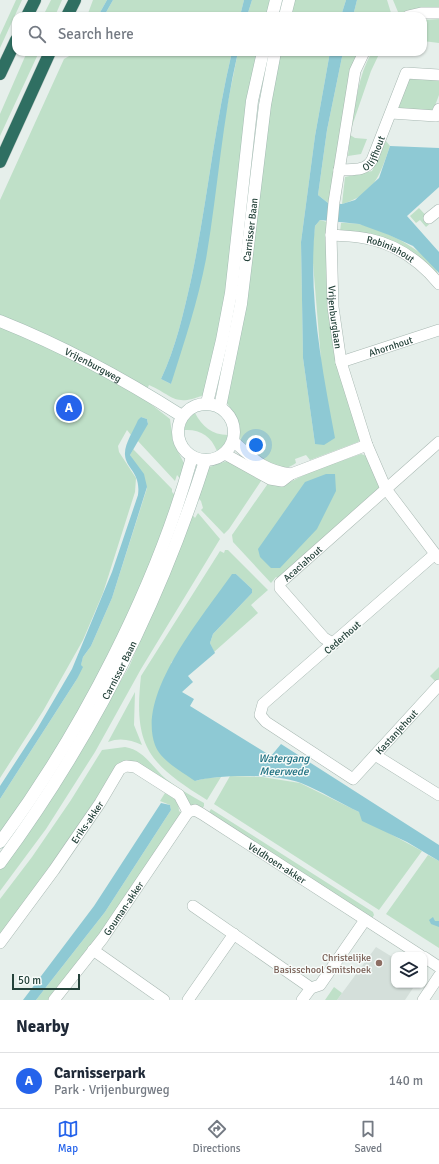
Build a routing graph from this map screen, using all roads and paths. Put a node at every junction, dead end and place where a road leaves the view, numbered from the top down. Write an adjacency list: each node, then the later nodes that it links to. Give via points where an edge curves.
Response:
1 (35, 0): 5 (highway)
2 (74, 0): 6 (highway)
3 (276, 0): 7 (main road)
4 (289, 0): 8 (main road)
5 (29, 12)
6 (69, 12)
7 (273, 12)
8 (285, 12)
9 (427, 13): 10 (street)
10 (439, 13)
11 (12, 48): 16 (highway)
12 (48, 56): 20 (highway)
13 (262, 56): 29 (main road, Carnisser Baan, via 252,102 231,293)
14 (274, 56): 30 (main road, Carnisser Baan, via 265,105 241,304)
15 (362, 56): 21 (street, Vrijenburglaan, via 355,71)
16 (0, 74)
17 (439, 75): 19 (street, Olijfhout, via 406,73)
18 (439, 109): 19 (street, via 436,116)
19 (390, 113): 21 (street, Olijfhout, via 368,166 364,169)
20 (0, 162)
21 (339, 170): 24 (street, Vrijenburglaan)
22 (439, 210): 23 (street)
23 (429, 218)
24 (332, 235): 25 (street, Robiniahout, via 368,238 389,245 419,263); 28 (street, Vrijenburglaan, via 333,307)
25 (439, 284)
26 (0, 321): 31 (main road, Vrijenburgweg, via 71,352)
27 (439, 330): 28 (street, Ahornhout)
28 (341, 362): 34 (street, Vrijenburglaan)
29 (207, 403): 30 (main road); 31 (main road, via 195,405)
30 (220, 407): 32 (main road, via 233,422)
31 (182, 416): 36 (main road, via 177,436 182,448)
32 (233, 441): 35 (main road); 38 (street, via 271,471)
33 (439, 442): 39 (street, Acaciahout)
34 (367, 445): 38 (street); 39 (street, Vrijenburglaan)
35 (225, 454): 37 (main road); 38 (street, via 270,479 282,481)
36 (192, 457): 37 (main road); 47 (main road, Carnisser Baan, via 167,533 110,663 44,778)
37 (205, 461): 48 (main road, Carnisser Baan, via 178,541 117,675 55,784)
38 (291, 474)
39 (386, 489): 40 (street, Vrijenburglaan); 41 (street, Acaciahout, via 280,583 280,588 324,638)
40 (437, 557): 41 (street, Cederhout)
41 (334, 644): 44 (street, Cederhout, via 263,704 260,715 266,722)
42 (439, 685): 43 (street, Kastanjehout)
43 (375, 755): 44 (street, Kastanjehout); 45 (street)
44 (354, 779)
45 (439, 795)
46 (188, 812): 50 (street, Veldhoen-akker, via 195,810 202,814); 52 (street, Eriks-akker, via 179,795 135,767 126,766 120,769 54,870); 53 (street, Gouman-akker)
47 (0, 842)
48 (0, 863)
49 (193, 906): 51 (street)
50 (365, 920): 54 (street, Veldhoen-akker); 58 (street, via 320,985)
51 (234, 934): 58 (street); 61 (street)
52 (0, 943)
53 (93, 950): 59 (street, Gouman-akker); 60 (street)
54 (415, 952)
55 (427, 959): 56 (street)
56 (439, 967)
57 (439, 976): 63 (street)
58 (311, 988): 62 (street)
59 (54, 1000)
60 (164, 1000)
61 (188, 1000)
62 (302, 1000)
63 (423, 1000)

